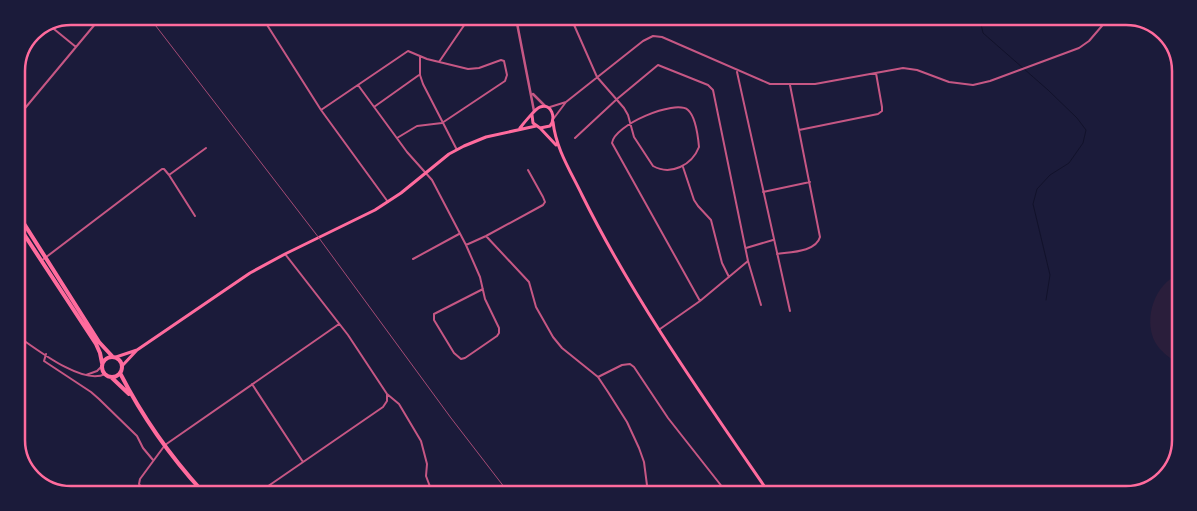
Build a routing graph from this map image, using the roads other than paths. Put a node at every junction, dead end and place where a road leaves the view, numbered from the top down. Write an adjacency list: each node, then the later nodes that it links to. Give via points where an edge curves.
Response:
1 (94, 25): 8 (street)
2 (267, 25): 23 (street)
3 (464, 25): 10 (street)
4 (517, 25): 17 (street)
5 (574, 25): 14 (street)
6 (1103, 25): 12 (street, via 1082,47 981,84 949,82 907,68)
7 (54, 29): 8 (street)
8 (76, 47): 22 (street)
9 (420, 56): 10 (street); 13 (street); 15 (street, via 411,51 404,53)
10 (439, 62): 26 (street, via 474,69 502,60 507,76 505,82)
11 (737, 71): 14 (street, via 657,35 643,41); 16 (street, via 770,84); 42 (street)
12 (876, 73): 16 (street, via 823,83); 31 (street, via 882,107 878,114)
13 (420, 75): 20 (street); 26 (street)
14 (597, 77): 18 (street); 19 (street)
15 (358, 85): 20 (street); 23 (street)
16 (790, 85): 31 (street)
17 (532, 93): 21 (street); 24 (street)
18 (617, 99): 27 (street); 33 (street); 51 (street, via 660,65 712,88)
19 (566, 102): 21 (street); 25 (street)
20 (374, 107): 32 (street)
21 (546, 107): 24 (main road, via 537,108); 25 (main road, via 553,114)
22 (25, 108)
23 (321, 110): 43 (street)
24 (533, 113): 28 (main road); 29 (main road)
25 (553, 120): 30 (main road, via 550,126); 34 (main road)
26 (442, 122): 32 (street, via 417,126); 36 (street)
27 (630, 122): 37 (street, via 634,137 652,166 667,170); 37 (street, via 665,110 682,107 688,111 693,118 698,147); 60 (street, via 613,136 613,146)
28 (536, 126): 29 (main road); 30 (main road)
29 (519, 128): 36 (main road, via 486,136)
30 (540, 128): 34 (main road)
31 (799, 130): 41 (street)
32 (397, 138): 39 (street)
33 (575, 138)
34 (558, 147): 64 (main road, via 593,218)
35 (206, 148): 40 (street)
36 (457, 150): 39 (main road)
37 (683, 167): 58 (street, via 694,200 711,220)
38 (528, 170): 48 (street, via 545,202)
39 (426, 173): 43 (main road); 46 (street)
40 (169, 175): 44 (street); 54 (street, via 164,169 160,170)
41 (810, 182): 42 (street); 53 (street, via 820,240 809,248)
42 (763, 192): 49 (street)
43 (388, 202): 52 (main road, via 356,221)
44 (195, 216)
45 (25, 225): 54 (highway)
46 (459, 234): 50 (street); 56 (street)
47 (25, 236): 55 (highway)
48 (486, 236): 50 (street); 75 (street, via 529,282 536,307 553,337)
49 (773, 240): 51 (street); 53 (street)
50 (466, 245): 59 (street)
51 (746, 248): 57 (street)
52 (285, 254): 63 (street); 66 (main road, via 250,273)
53 (777, 254): 62 (street)
54 (46, 257): 55 (street); 68 (highway, via 100,342)
55 (41, 260): 69 (highway, via 96,344)
56 (413, 260)
57 (748, 261): 58 (street); 61 (street)
58 (729, 277): 60 (street)
59 (483, 289): 59 (street, via 434,314 434,320 454,353 461,358 499,332)
60 (700, 301): 64 (street)
61 (761, 305)
62 (790, 311)
63 (339, 324): 76 (street); 77 (street)
64 (660, 329): 88 (main road)
65 (25, 341): 67 (street)
66 (137, 350): 68 (main road); 70 (main road)
67 (46, 354): 72 (street, via 70,369); 80 (street, via 44,362 96,395 137,436)
68 (114, 356): 69 (highway, via 108,357); 70 (highway)
69 (102, 365): 72 (street, via 97,371); 73 (highway)
70 (122, 366): 71 (highway)
71 (120, 373): 74 (highway); 78 (highway)
72 (86, 374): 73 (street, via 100,377)
73 (106, 374): 74 (highway)
74 (111, 377): 78 (highway)
75 (598, 377): 86 (street, via 627,422 639,448); 87 (street, via 622,365 634,367 668,418)
76 (252, 384): 79 (street); 81 (street)
77 (387, 394): 81 (street, via 388,402 384,407); 85 (street, via 397,401 421,442)
78 (132, 397): 79 (highway)
79 (164, 445): 80 (street); 83 (highway)
80 (153, 460): 82 (street, via 140,479)
81 (303, 462): 84 (street)
82 (140, 486)
83 (198, 486)
84 (269, 486)
85 (430, 486)
86 (647, 486)
87 (721, 486)
88 (764, 486)

